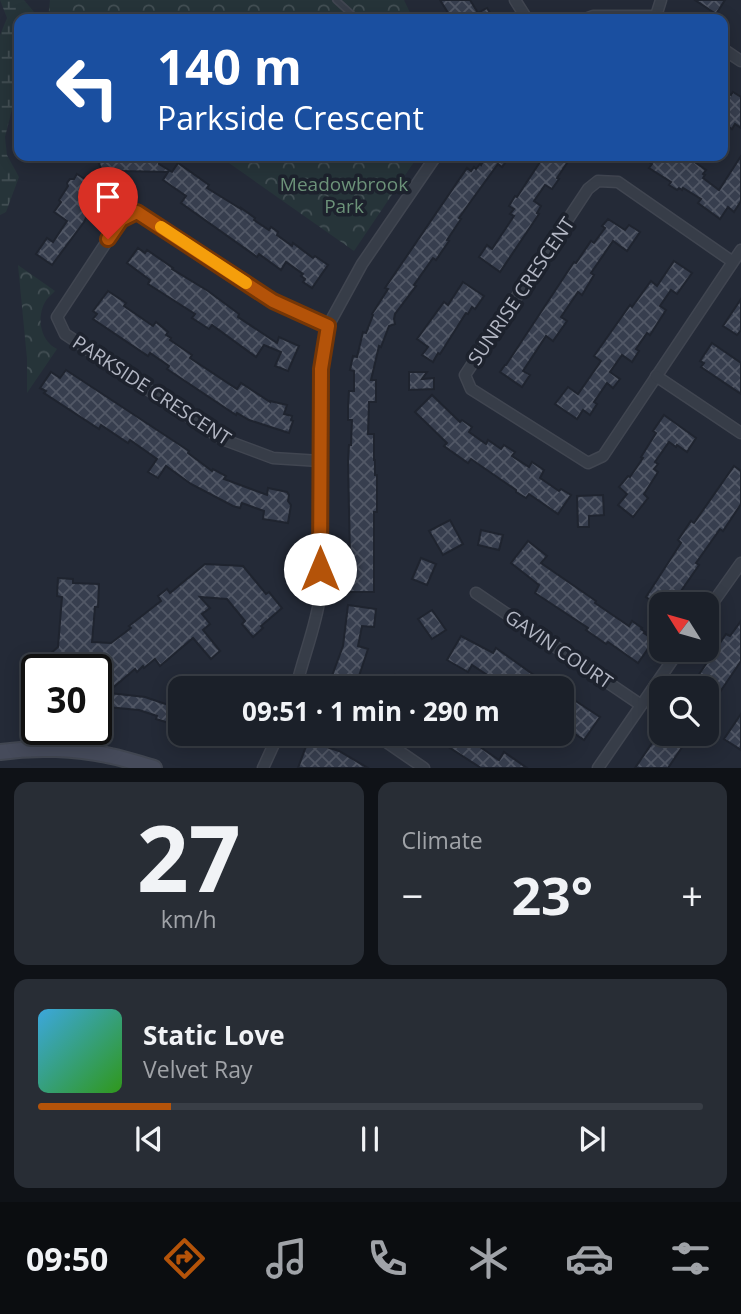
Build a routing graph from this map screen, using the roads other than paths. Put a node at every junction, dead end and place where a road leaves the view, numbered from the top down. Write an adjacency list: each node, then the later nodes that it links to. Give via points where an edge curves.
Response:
1 (336, 0): 2 (lane)
2 (351, 14)
3 (433, 161): 6 (street, via 362,264)
4 (741, 250): 5 (street, SUNRISE CRESCENT)
5 (733, 262): 7 (street, SUNRISE CRESCENT); 7 (street, SUNRISE CRESCENT, via 618,182 598,181 588,189 465,375 471,389 588,463 603,456)
6 (328, 326): 9 (street, via 321,369); 9 (street, PARKSIDE CRESCENT, via 273,301 137,212 121,220 57,317 65,334 222,439 272,458)
7 (656, 376): 8 (street)
8 (741, 433)
9 (320, 461): 14 (street, via 320,596)
10 (741, 563): 12 (street)
11 (477, 593): 15 (street, GAVIN COURT)
12 (719, 594)
13 (671, 662): 15 (street)
14 (298, 676)
15 (641, 705): 22 (street)
16 (273, 746): 20 (street)
17 (392, 746): 21 (street)
18 (8, 751): 19 (main road, via 68,750)
19 (154, 768)
20 (263, 768)
21 (424, 768)
22 (598, 768)

